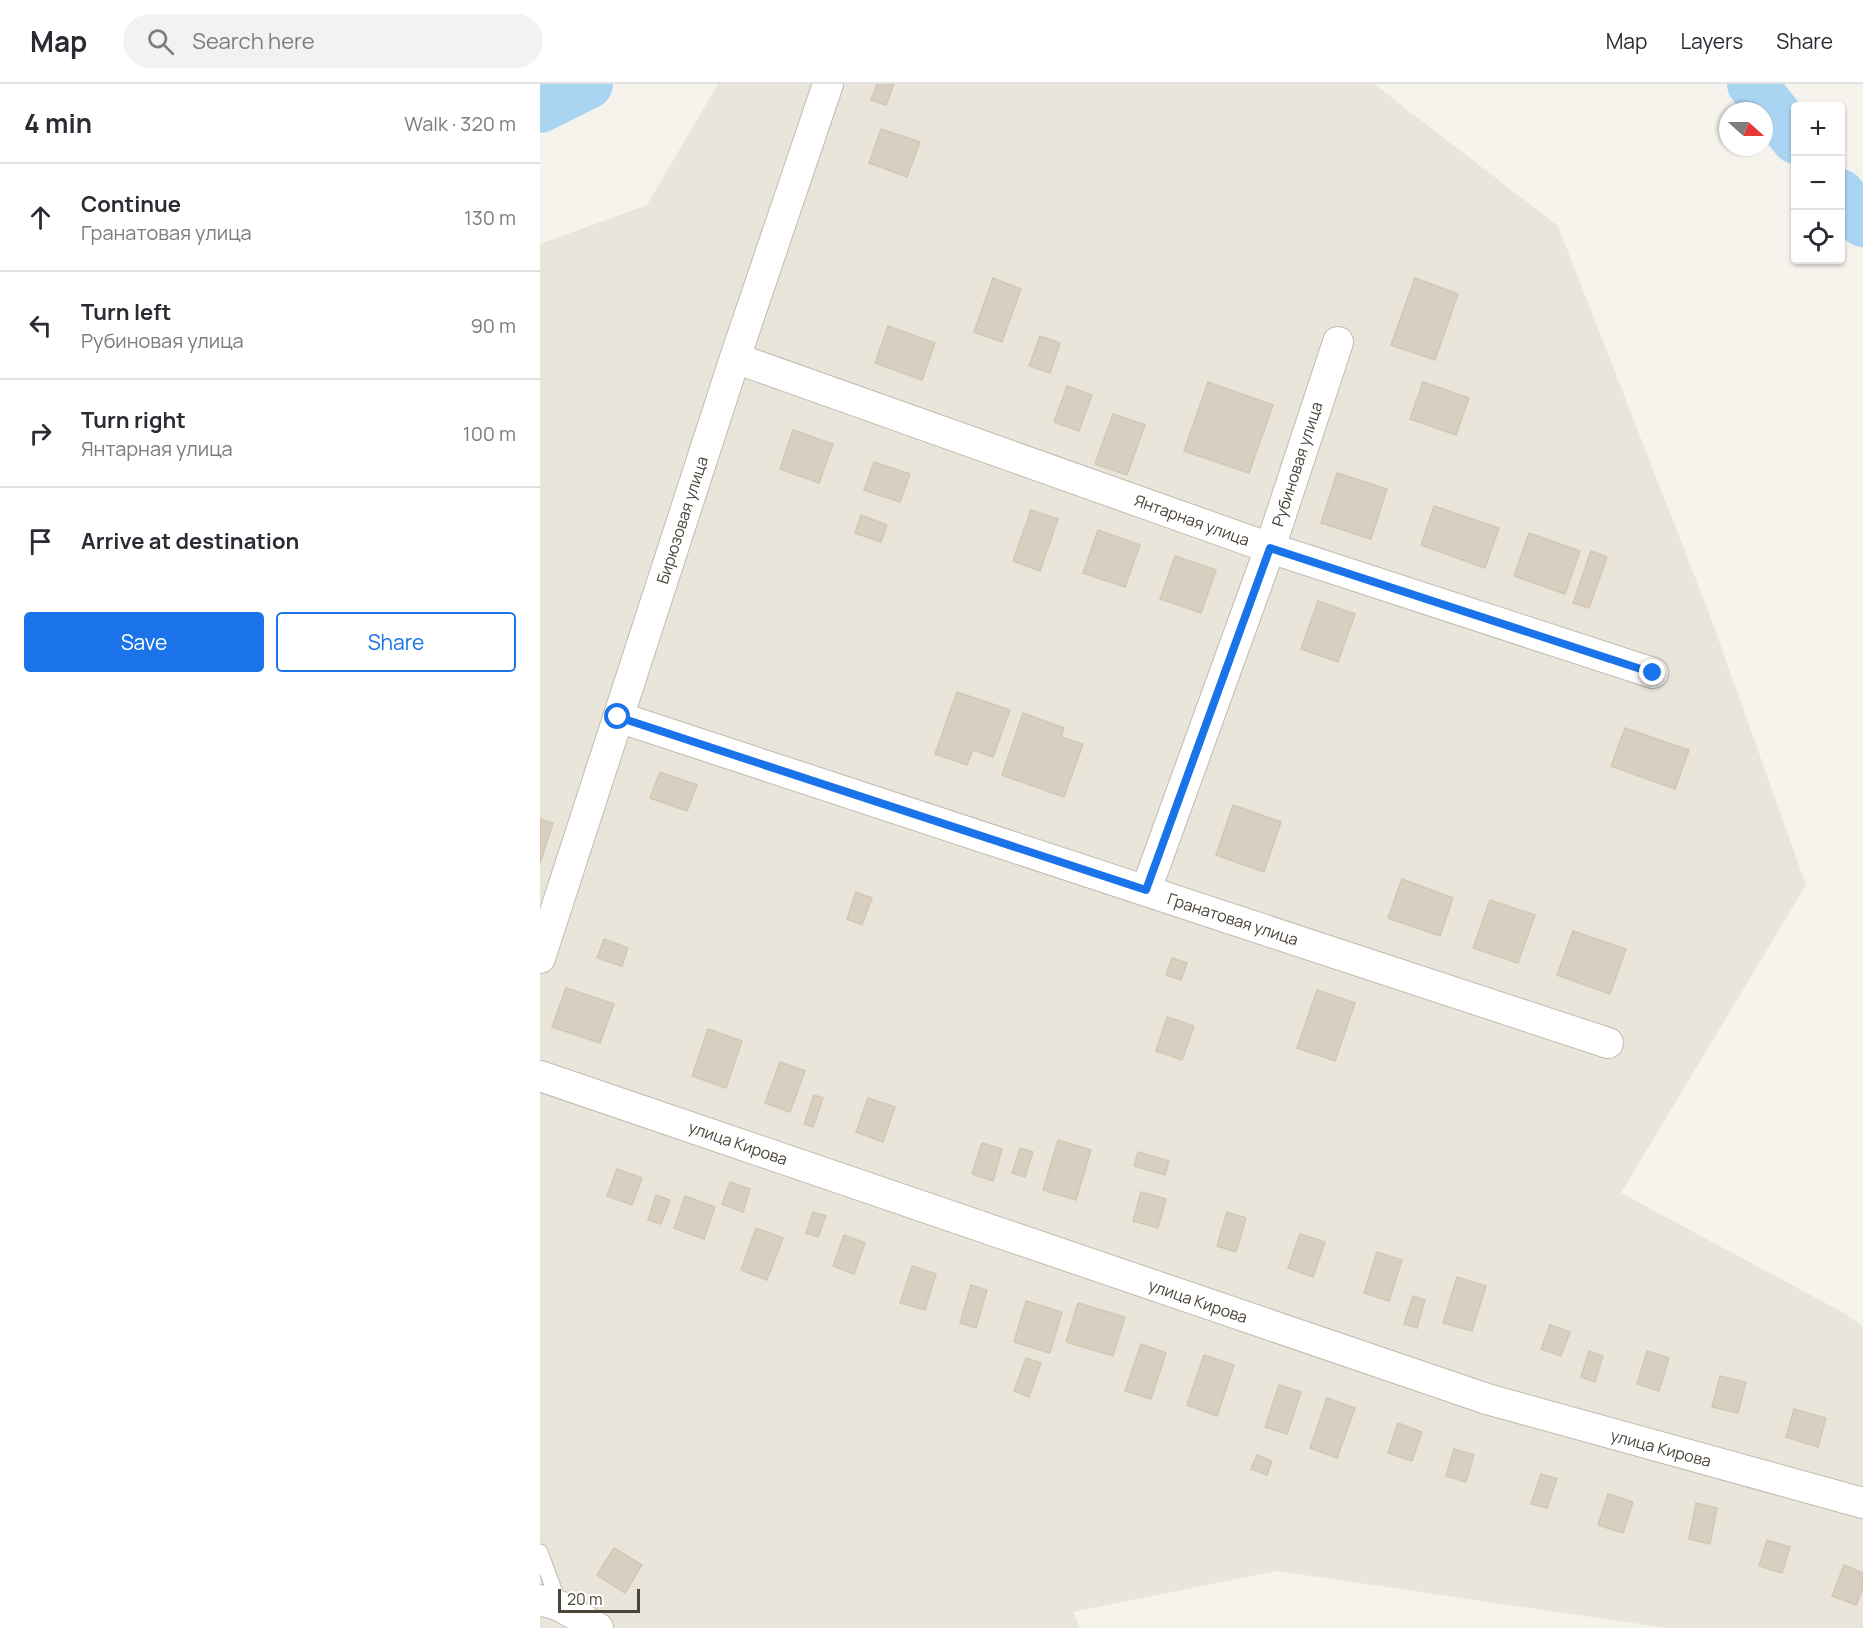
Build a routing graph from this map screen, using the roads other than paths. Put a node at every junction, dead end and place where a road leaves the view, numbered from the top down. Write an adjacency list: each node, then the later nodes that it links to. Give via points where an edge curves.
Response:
1 (828, 84): 3 (street, Бирюзовая улица)
2 (1338, 342): 4 (street, Рубиновая улица)
3 (735, 358): 4 (street, Янтарная улица); 6 (street, Бирюзовая улица)
4 (1270, 548): 5 (street, Янтарная улица); 7 (street, Рубиновая улица)
5 (1653, 673)
6 (618, 717): 7 (street, Гранатовая улица); 8 (street, Бирюзовая улица)
7 (1146, 890): 9 (street, Гранатовая улица)
8 (540, 958)
9 (1608, 1043)
10 (540, 1076): 11 (street, улица Кирова, via 1487,1400)
11 (1863, 1503)
12 (540, 1552): 13 (lane)
13 (550, 1603): 14 (street)
14 (598, 1628)

